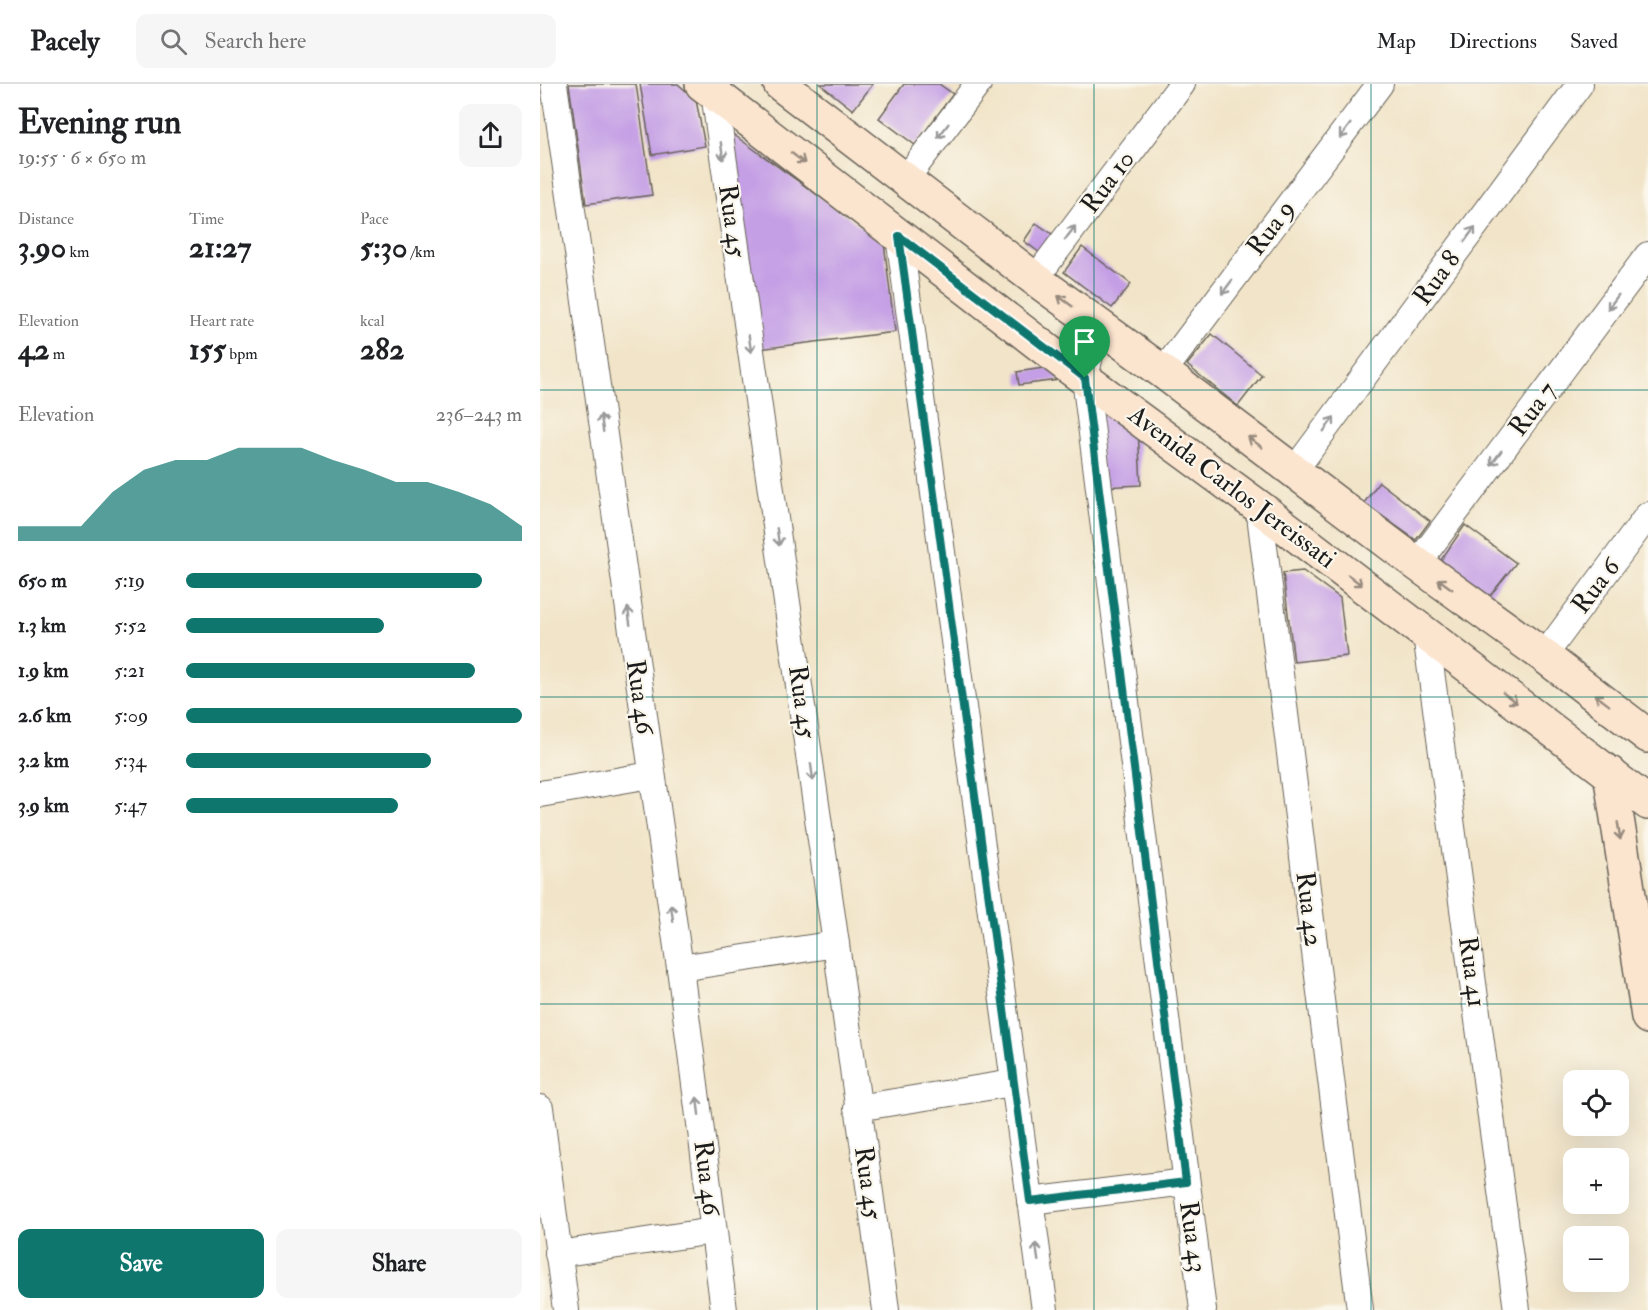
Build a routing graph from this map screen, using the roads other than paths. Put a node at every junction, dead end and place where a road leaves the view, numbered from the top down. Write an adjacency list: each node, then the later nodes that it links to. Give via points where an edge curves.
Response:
1 (554, 84): 23 (street, Rua 46, one-way to 1)
2 (978, 84): 8 (street, one-way to 8)
3 (1182, 84): 11 (street, Rua 10, one-way to 3)
4 (1380, 84): 13 (street, Rua 9, one-way to 13)
5 (1580, 84): 15 (street, Rua 8, one-way to 5)
6 (783, 85): 8 (street, Avenida Carlos Jereissati)
7 (708, 89): 9 (street, Avenida Carlos Jereissati, one-way to 9); 26 (street, Rua 45, one-way to 26)
8 (905, 180): 11 (street, Avenida Carlos Jereissati)
9 (899, 236): 14 (street, Avenida Carlos Jereissati); 29 (street)
10 (1648, 255): 18 (street, Rua 7, one-way to 18)
11 (1035, 279): 12 (street, Avenida Carlos Jereissati, one-way to 11)
12 (1097, 324): 13 (street, Avenida Carlos Jereissati); 14 (street, Rua 43)
13 (1163, 372): 15 (street, Avenida Carlos Jereissati, one-way to 13)
14 (1085, 378): 16 (street, Avenida Carlos Jereissati); 32 (street, Rua 43)
15 (1294, 471): 18 (street, Avenida Carlos Jereissati)
16 (1259, 507): 19 (street, Avenida Carlos Jereissati, one-way to 19); 36 (street, Rua 42)
17 (1648, 515): 20 (street, Rua 6)
18 (1417, 564): 20 (street, Avenida Carlos Jereissati, one-way to 18)
19 (1426, 634): 22 (street, Avenida Carlos Jereissati, one-way to 22); 42 (street, Rua 41)
20 (1544, 656): 21 (street, Avenida Carlos Jereissati, one-way to 20)
21 (1648, 736)
22 (1610, 774): 25 (street, Avenida Carlos Jereissati); 28 (street, one-way to 28)
23 (651, 775): 24 (street); 27 (street, Rua 46, one-way to 23)
24 (540, 794)
25 (1648, 802)
26 (836, 944): 27 (street); 31 (street, Rua 45)
27 (680, 968): 34 (street, Rua 46, one-way to 27)
28 (1648, 1017)
29 (1013, 1083): 31 (street); 33 (street)
30 (540, 1108): 35 (street)
31 (857, 1108): 39 (street, Rua 45)
32 (1186, 1182): 33 (street); 41 (street, Rua 43)
33 (1030, 1201): 40 (street, one-way to 33)
34 (713, 1231): 35 (street); 38 (street, Rua 46)
35 (558, 1254): 37 (street)
36 (1355, 1309)
37 (566, 1310)
38 (724, 1310)
39 (886, 1310)
40 (1045, 1310)
41 (1203, 1310)
42 (1517, 1310)

